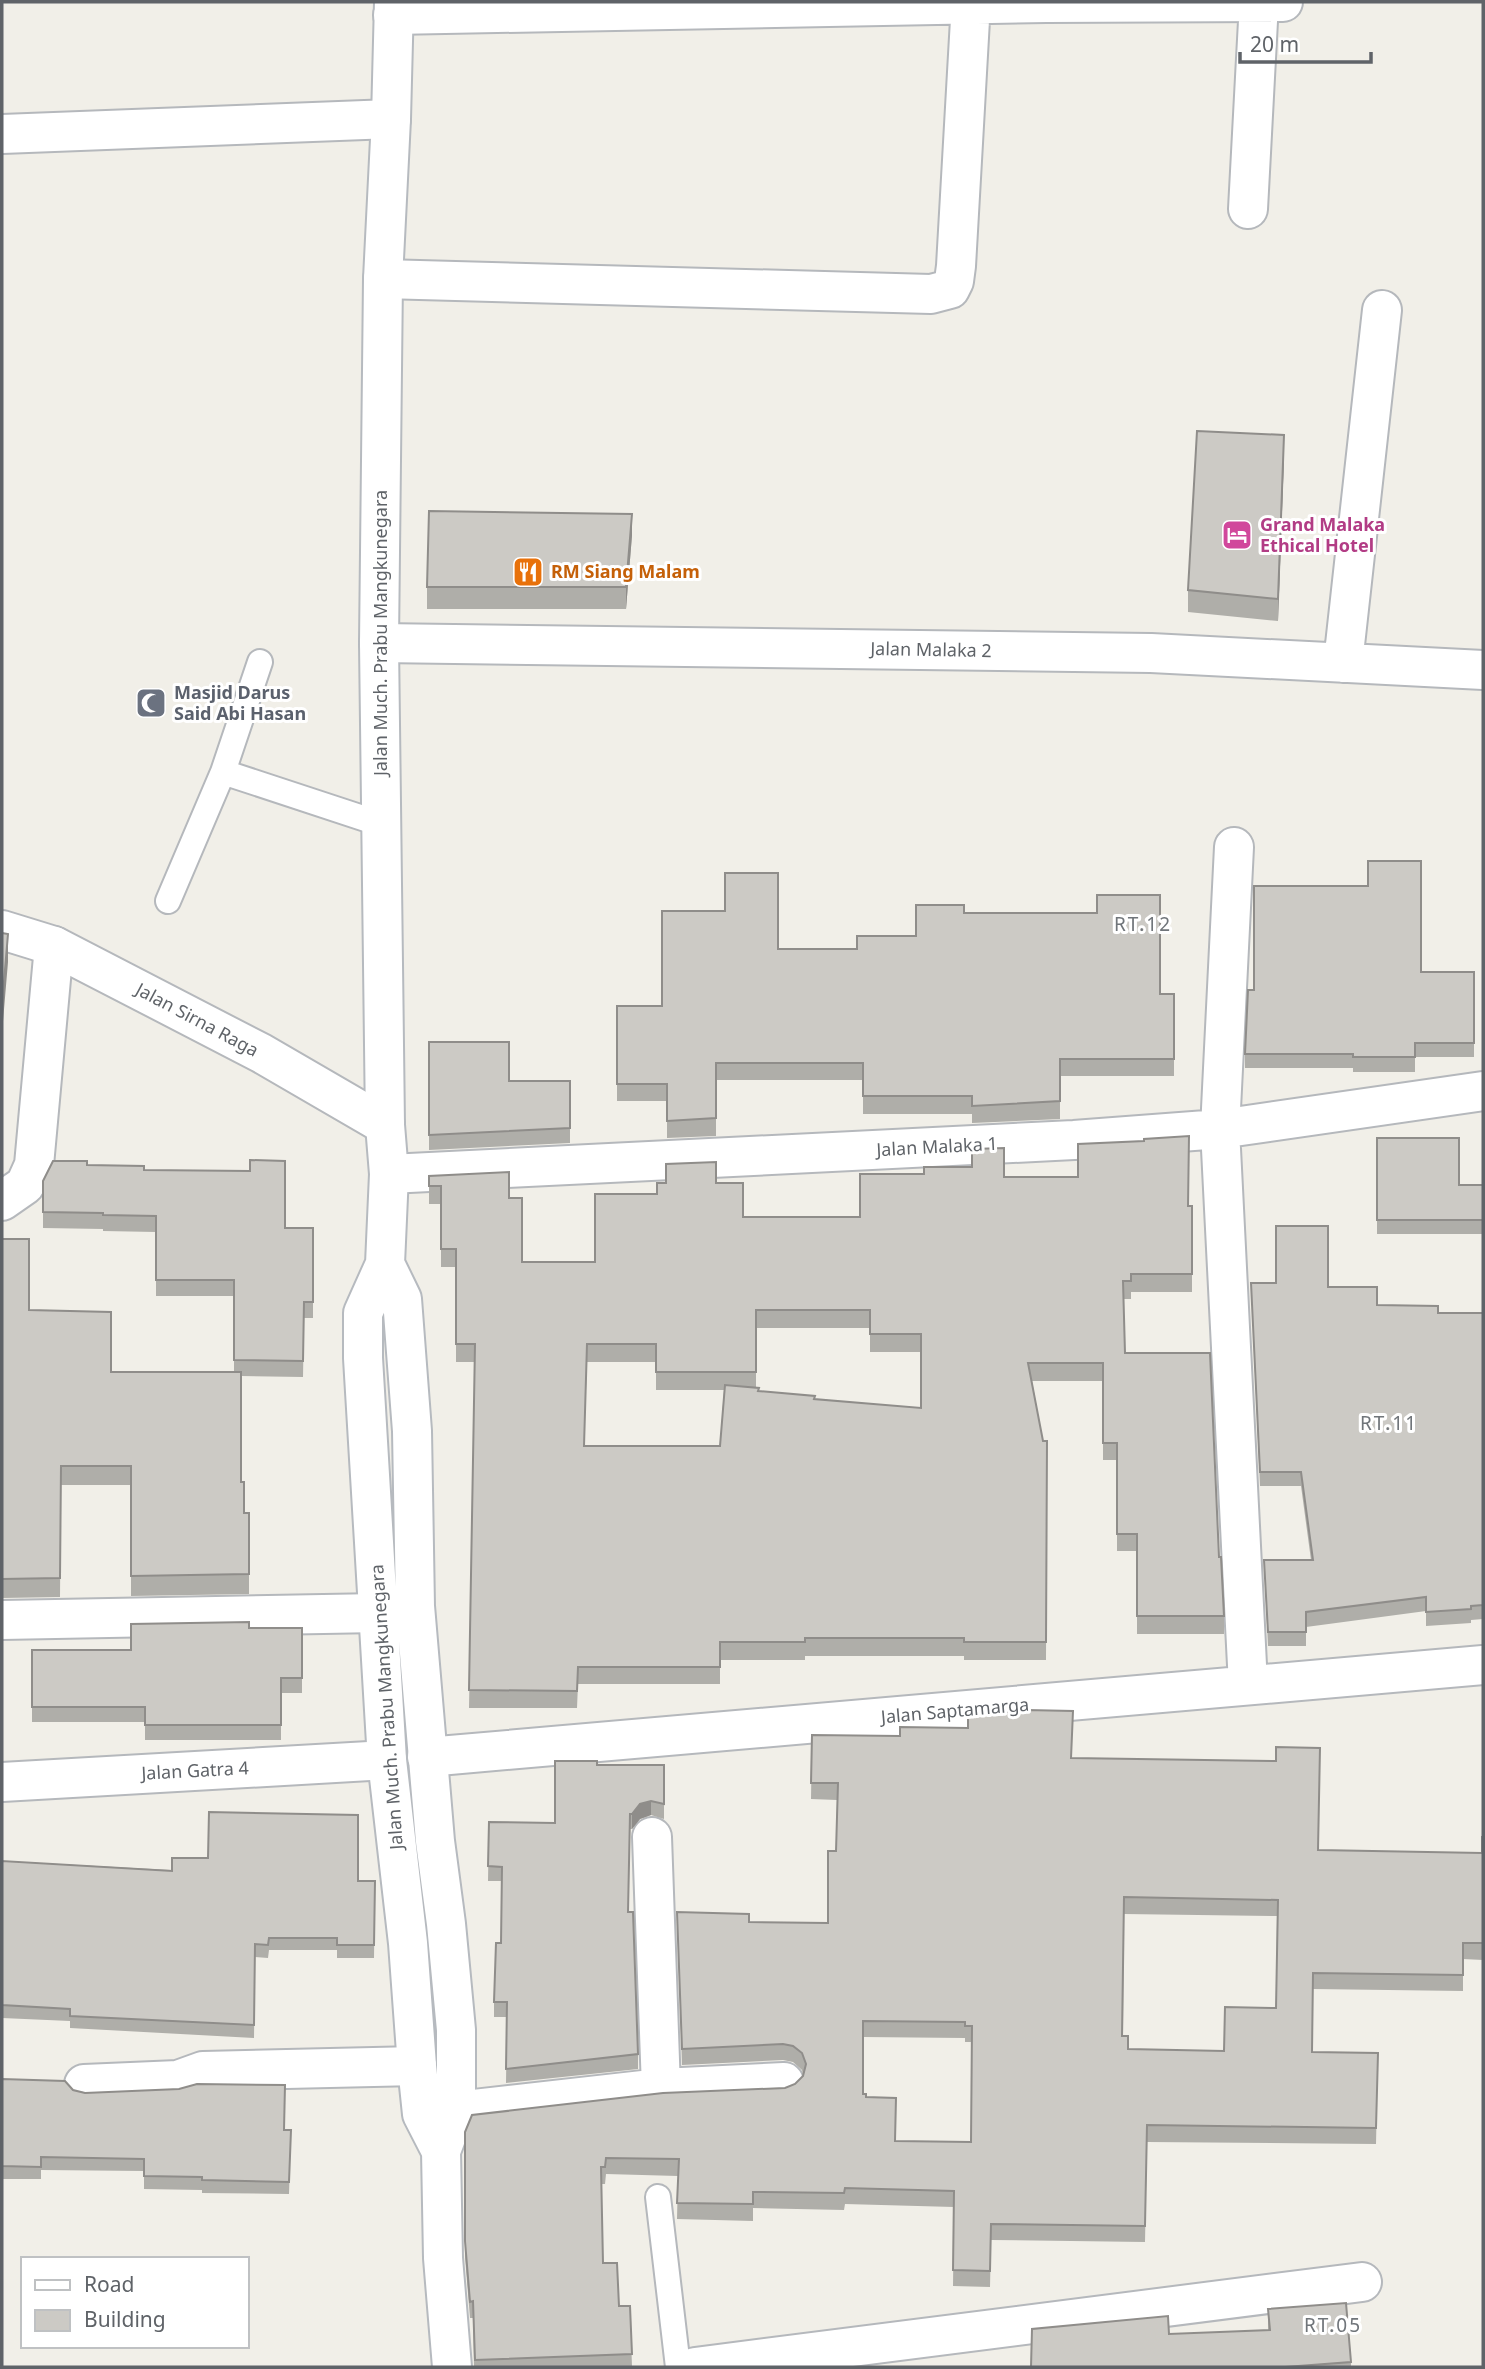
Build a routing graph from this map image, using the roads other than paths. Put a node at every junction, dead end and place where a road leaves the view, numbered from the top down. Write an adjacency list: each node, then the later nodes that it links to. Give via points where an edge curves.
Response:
1 (1194, 2): 2 (street); 4 (street)
2 (1259, 2): 3 (street); 8 (street)
3 (1283, 2)
4 (971, 3): 5 (street); 9 (street, via 956,266 950,289 931,294)
5 (393, 8): 6 (street, Jalan Much. Prabu Mangkunegara)
6 (391, 119): 7 (street); 9 (street, Jalan Much. Prabu Mangkunegara)
7 (2, 134)
8 (1248, 209)
9 (383, 279): 11 (street, Jalan Much. Prabu Mangkunegara)
10 (1382, 310): 13 (street)
11 (379, 643): 13 (street, Jalan Malaka 2, via 1151,653); 16 (street, Jalan Much. Prabu Mangkunegara)
12 (260, 662): 15 (lane)
13 (1343, 663): 14 (street, Jalan Malaka 2)
14 (1483, 670)
15 (223, 772): 16 (lane); 18 (lane)
16 (381, 824): 22 (street, Jalan Much. Prabu Mangkunegara)
17 (1234, 847): 23 (street)
18 (168, 901)
19 (2, 930): 20 (street, Jalan Sirna Raga)
20 (54, 946): 22 (street, Jalan Sirna Raga, via 261,1053); 25 (street, via 34,1165 25,1185)
21 (1483, 1091): 23 (street, Jalan Malaka 1)
22 (385, 1125): 24 (street, Jalan Much. Prabu Mangkunegara)
23 (1220, 1129): 24 (street, Jalan Malaka 1); 30 (street)
24 (389, 1174): 26 (street, Jalan Much. Prabu Mangkunegara)
25 (2, 1201)
26 (385, 1264): 27 (street, Jalan Much. Prabu Mangkunegara, via 363,1313); 31 (street, Jalan Much. Prabu Mangkunegara, via 402,1299 412,1431 415,1606)
27 (379, 1613): 28 (street); 32 (street, Jalan Much. Prabu Mangkunegara)
28 (2, 1620)
29 (1483, 1665): 30 (street, Jalan Saptamarga)
30 (1248, 1685): 31 (street, Jalan Saptamarga)
31 (427, 1757): 39 (street, Jalan Much. Prabu Mangkunegara, via 455,2017)
32 (387, 1760): 33 (street, Jalan Gatra 4); 35 (street, Jalan Much. Prabu Mangkunegara)
33 (2, 1782)
34 (652, 1837): 38 (street)
35 (417, 2066): 37 (street, via 203,2071 178,2080); 40 (street, Jalan Much. Prabu Mangkunegara, via 422,2114)
36 (784, 2082): 38 (street)
37 (84, 2084)
38 (661, 2088): 39 (street)
39 (456, 2111): 40 (street, Jalan Much. Prabu Mangkunegara)
40 (440, 2151): 43 (street, Jalan Much. Prabu Mangkunegara)
41 (659, 2197): 44 (lane)
42 (1362, 2282): 45 (street)
43 (452, 2367)
44 (678, 2367)
45 (695, 2367)

